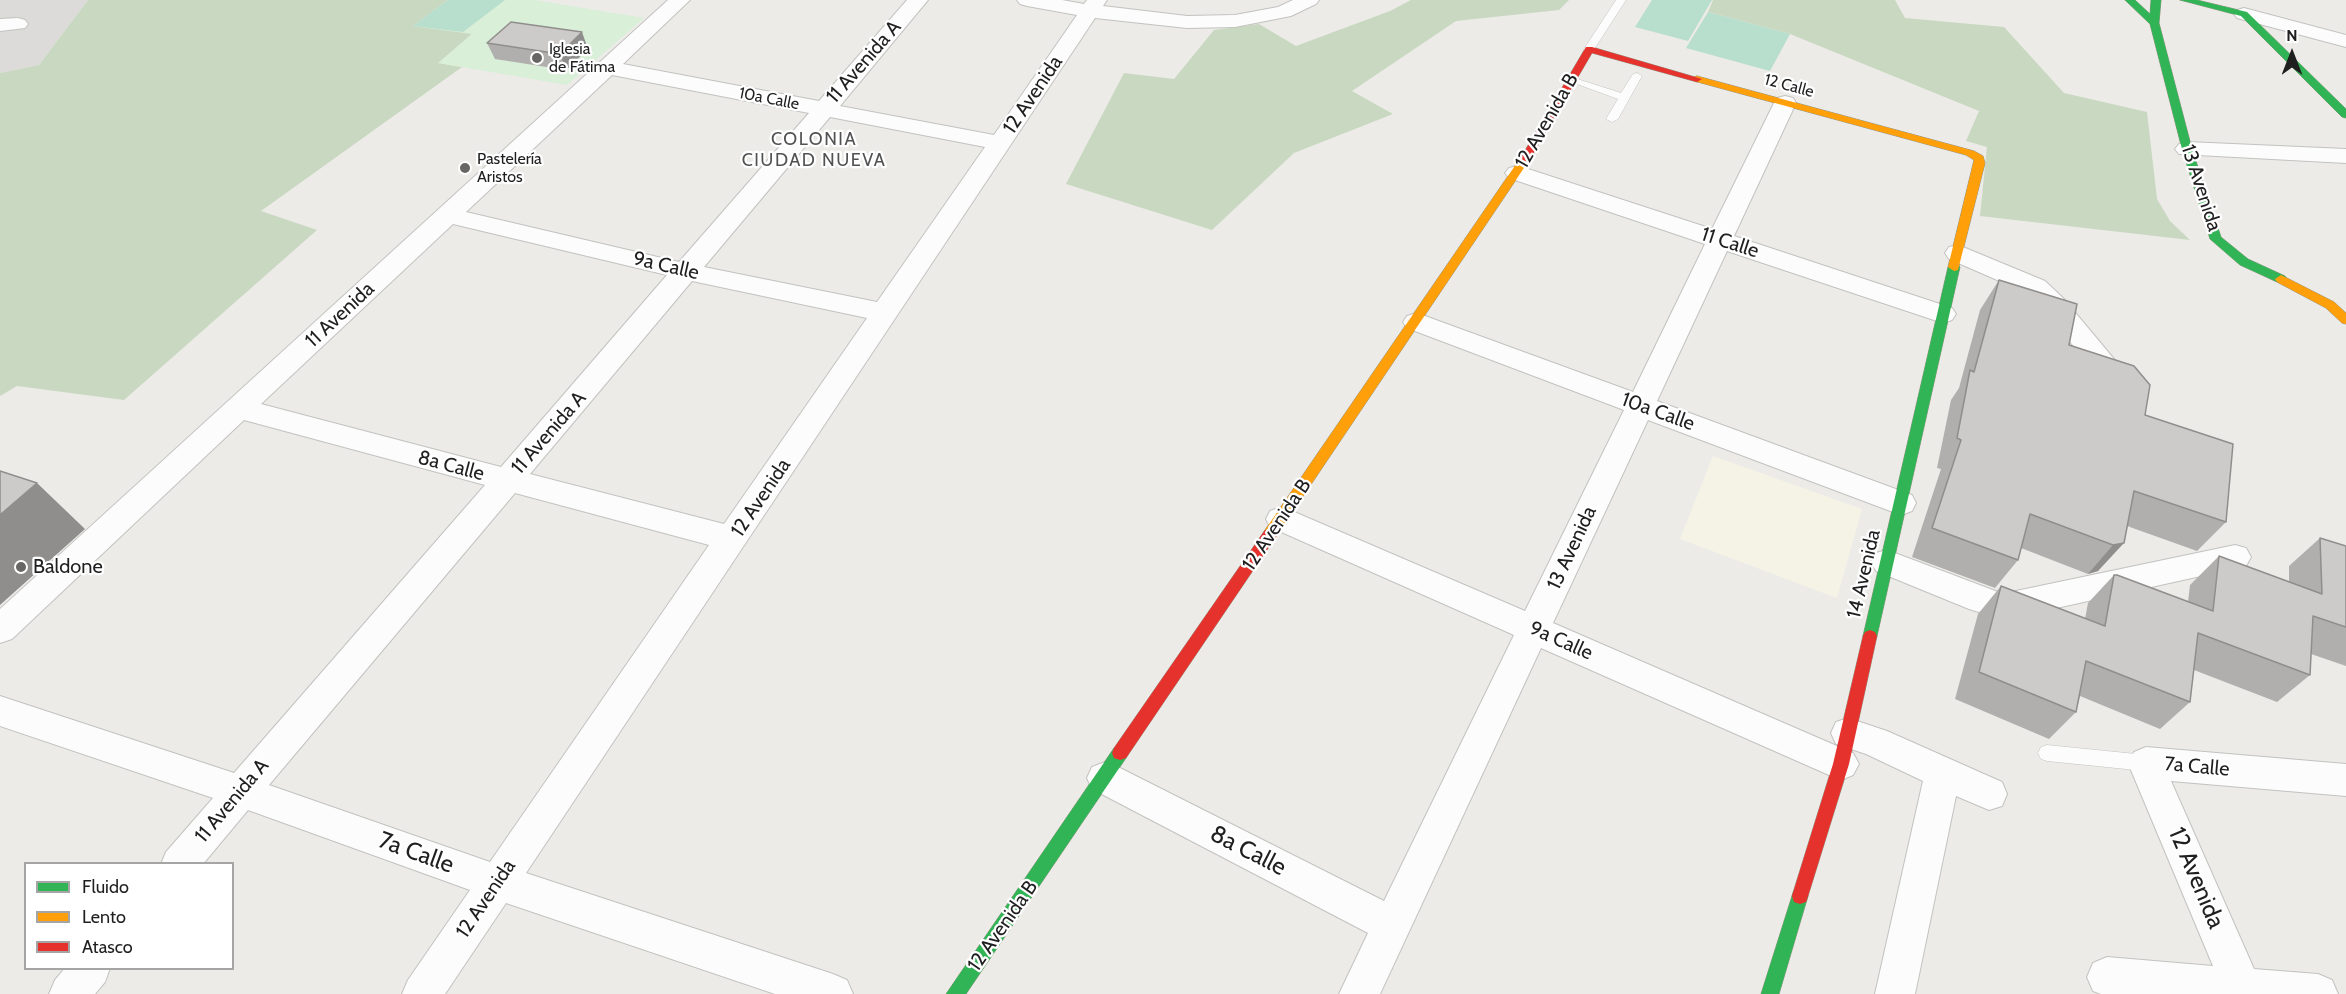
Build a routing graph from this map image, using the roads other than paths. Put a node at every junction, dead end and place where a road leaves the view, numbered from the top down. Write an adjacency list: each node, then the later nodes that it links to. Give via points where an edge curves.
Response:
1 (680, 0): 14 (street, 11 Avenida)
2 (918, 0): 19 (street, 11 Avenida A)
3 (1027, 0): 9 (street)
4 (1309, 0): 9 (street, via 1284,12 1235,21 1187,22)
5 (1621, 0): 13 (lane)
6 (2130, 0): 11 (street)
7 (2156, 0): 11 (street, 13 Avenida)
8 (2185, 0): 10 (street)
9 (1094, 5): 22 (street, 12 Avenida)
10 (2244, 14): 12 (street); 20 (street)
11 (2154, 23): 23 (street, 13 Avenida)
12 (2346, 41)
13 (1589, 49): 16 (street, 12 Avenida B); 18 (street, 12 Calle)
14 (608, 68): 19 (street, 10a Calle); 27 (street, 11 Avenida)
15 (1637, 76): 17 (lane)
16 (1571, 80): 17 (lane); 26 (street, 12 Avenida B)
17 (1624, 97): 21 (lane)
18 (1785, 103): 25 (street, 12 Calle); 28 (street, 13 Avenida)
19 (824, 109): 22 (street, 10a Calle); 30 (street, 11 Avenida A)
20 (2346, 116)
21 (1612, 119)
22 (1001, 143): 31 (street, 12 Avenida)
23 (2187, 149): 24 (street); 33 (street, 13 Avenida, via 2216,239 2244,262 2306,291)
24 (2346, 156)
25 (1979, 158): 29 (street, 14 Avenida)
26 (1517, 173): 28 (street, 11 Calle); 34 (street, 12 Avenida B)
27 (446, 215): 30 (street, 9a Calle); 37 (street, 11 Avenida)
28 (1720, 240): 32 (street, 11 Calle); 36 (street, 13 Avenida)
29 (1958, 253): 32 (street, 14 Avenida); 35 (street, via 2036,287)
30 (688, 272): 31 (street, 9a Calle); 38 (street, 11 Avenida A)
31 (886, 313): 41 (street, 12 Avenida)
32 (1943, 314): 39 (street, 14 Avenida)
33 (2346, 319)
34 (1416, 322): 36 (street, 10a Calle); 40 (street, 12 Avenida B)
35 (2135, 404)
36 (1640, 405): 39 (street, 10a Calle); 45 (street, 13 Avenida)
37 (240, 409): 38 (street, 8a Calle); 44 (street, 11 Avenida)
38 (508, 481): 41 (street, 8a Calle); 53 (street, 11 Avenida A)
39 (1900, 502): 43 (street, 14 Avenida)
40 (1281, 519): 45 (street, 9a Calle); 51 (street, 12 Avenida B)
41 (733, 538): 56 (street, 12 Avenida)
42 (2235, 557): 43 (street, via 1998,605)
43 (1887, 562): 47 (street, 14 Avenida)
44 (0, 629)
45 (1534, 629): 47 (street, 9a Calle); 57 (street, 13 Avenida)
46 (0, 711): 53 (street, 7a Calle)
47 (1844, 748): 50 (street, 9a Calle, via 1875,742); 66 (street, 14 Avenida)
48 (2048, 753): 49 (lane, 7a Calle)
49 (2146, 763): 52 (street, 7a Calle); 60 (street, 12 Avenida)
50 (1943, 772): 54 (street, 9a Calle); 67 (street)
51 (1105, 778): 57 (street, 8a Calle); 64 (street, 12 Avenida B)
52 (2346, 780)
53 (240, 791): 55 (street, 11 Avenida A); 56 (street, 7a Calle)
54 (1989, 794)
55 (181, 862)
56 (498, 882): 62 (street, 12 Avenida); 63 (street, 7a Calle)
57 (1391, 925): 65 (street, 13 Avenida)
58 (90, 970): 61 (street)
59 (2107, 977): 60 (street)
60 (2244, 991): 68 (street)
61 (69, 994)
62 (422, 994)
63 (833, 994)
64 (955, 994)
65 (1359, 994)
66 (1770, 994)
67 (1895, 994)
68 (2318, 994)

